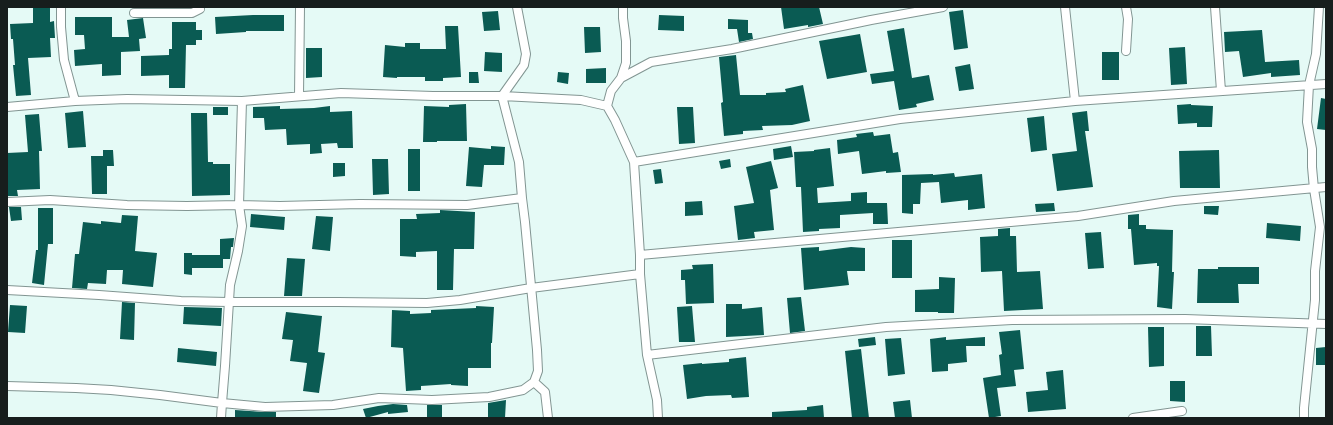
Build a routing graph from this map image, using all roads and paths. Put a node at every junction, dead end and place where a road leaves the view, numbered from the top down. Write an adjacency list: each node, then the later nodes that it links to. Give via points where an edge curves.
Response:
1 (61, 7): 19 (street, via 64,60)
2 (199, 7): 11 (street, via 200,9 192,13)
3 (300, 7): 17 (street)
4 (517, 7): 18 (street, via 526,54 524,65)
5 (623, 7): 13 (street, via 626,63)
6 (943, 7): 13 (street, via 732,49 651,62)
7 (1065, 7): 21 (street)
8 (1126, 7): 12 (street)
9 (1215, 7): 16 (street)
10 (1319, 7): 15 (street, via 1316,54)
11 (134, 13)
12 (1126, 51)
13 (620, 78): 22 (street, via 611,91)
14 (1326, 84): 15 (street)
15 (1309, 85): 16 (street); 26 (street, via 1308,122)
16 (1221, 91): 21 (street)
17 (299, 96): 18 (street, via 341,93); 20 (street)
18 (502, 96): 22 (street, via 581,100); 27 (street, via 519,162)
19 (75, 101): 20 (street); 23 (street)
20 (242, 101): 29 (street)
21 (1075, 101): 24 (street, via 900,119)
22 (607, 106): 24 (street, via 616,120)
23 (7, 107)
24 (634, 162): 30 (street)
25 (1326, 187): 26 (street)
26 (1314, 189): 30 (street, via 1174,200 1078,216); 35 (street, via 1320,227)
27 (522, 198): 29 (street, via 467,205); 32 (street)
28 (7, 202): 29 (street, via 50,200 127,205)
29 (240, 205): 34 (street, via 242,226)
30 (640, 255): 31 (street)
31 (640, 274): 32 (street); 37 (street)
32 (531, 288): 34 (street, via 427,304); 38 (street, via 538,371)
33 (7, 290): 34 (street)
34 (228, 302): 40 (street)
35 (1313, 324): 36 (street); 37 (street, via 1185,319 1012,320 886,327); 46 (street)
36 (1326, 324)
37 (647, 355): 44 (street, via 657,400)
38 (534, 382): 40 (street, via 523,390 482,397 432,400 379,398 326,406 265,407); 43 (street, via 545,392)
39 (7, 386): 40 (street, via 110,390)
40 (222, 403): 42 (street)
41 (1182, 411): 45 (street)
42 (221, 418)
43 (548, 418)
44 (658, 418)
45 (1133, 418)
46 (1304, 418)

